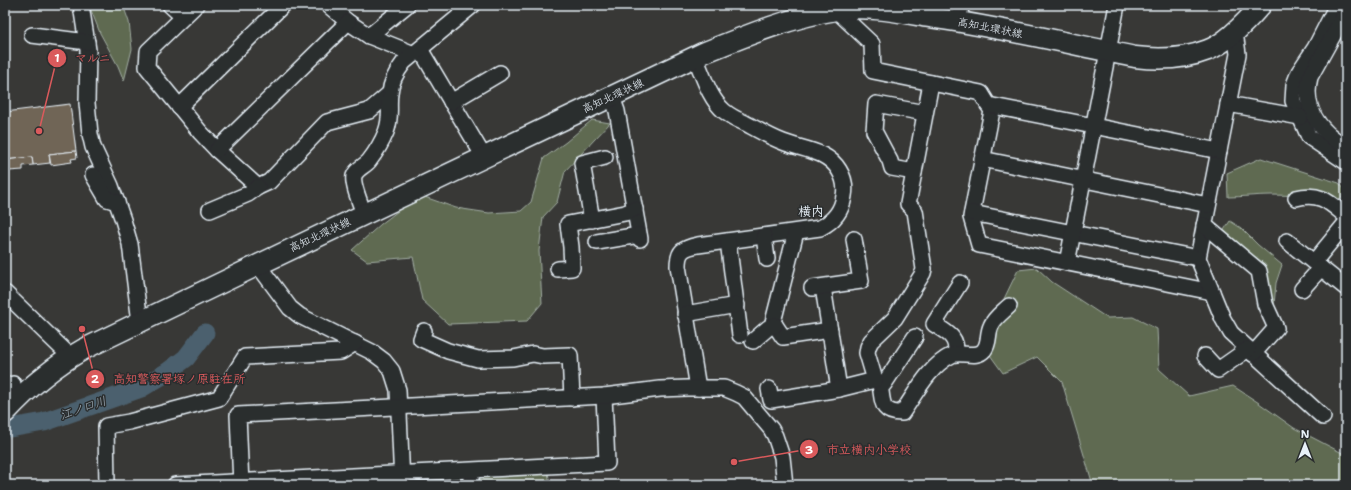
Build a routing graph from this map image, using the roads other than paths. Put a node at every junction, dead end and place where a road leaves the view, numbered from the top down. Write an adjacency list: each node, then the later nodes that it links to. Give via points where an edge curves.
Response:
1 (81, 5): 19 (street)
2 (170, 5): 14 (street)
3 (196, 5): 14 (street)
4 (283, 5): 30 (street)
5 (328, 5): 15 (street)
6 (407, 5): 18 (street)
7 (473, 5): 20 (street)
8 (1117, 5): 21 (street)
9 (1261, 5): 16 (main road, 高知北環状線)
10 (1337, 5): 32 (street, via 1294,85 1293,101)
11 (831, 7): 13 (main road, 高知北環状線); 22 (main road, 高知北環状線, via 746,36); 24 (street, via 872,44 873,71)
12 (1346, 12): 34 (street, via 1310,77 1307,88 1310,108 1319,124)
13 (960, 13): 21 (main road, 高知北環状線)
14 (183, 17): 30 (street, via 148,51 147,67)
15 (348, 22): 18 (street); 35 (street)
16 (1235, 32): 21 (main road, 高知北環状線, via 1208,50 1169,58 1152,59); 28 (street, via 1238,54)
17 (32, 35): 19 (street)
18 (369, 36): 20 (street)
19 (87, 42): 46 (street, via 87,107 90,134 93,147)
20 (417, 51): 25 (street, via 399,69); 27 (street)
21 (1108, 51): 33 (street)
22 (695, 57): 26 (main road, 高知北環状線); 56 (street, via 715,100 724,111 774,139 825,155 842,174 845,192 843,204 837,215 830,223 820,228)
23 (500, 74): 27 (street)
24 (931, 83): 29 (street, via 981,93); 31 (street)
25 (390, 93): 44 (street, via 370,111 327,122 269,182); 51 (street, via 391,114 387,130 377,150 354,176 354,184)
26 (612, 96): 37 (main road, 高知北環状線); 48 (street)
27 (451, 102): 37 (street)
28 (1228, 104): 32 (street); 36 (street)
29 (988, 105): 33 (street); 39 (street, via 992,111)
30 (179, 107): 35 (street)
31 (925, 113): 41 (street); 41 (street, via 876,104 874,131 892,168)
32 (1300, 117): 40 (street, via 1309,137)
33 (1094, 126): 36 (street); 43 (street)
34 (1346, 147)
35 (217, 150): 44 (street)
36 (1219, 151): 47 (street)
37 (484, 157): 51 (main road, 高知北環状線)
38 (605, 157): 53 (street, via 582,163)
39 (982, 159): 43 (street); 50 (street)
40 (1346, 162)
41 (914, 172): 87 (street, via 908,204 914,212 924,269 894,318 868,347 867,353)
42 (93, 175): 46 (street, via 107,199)
43 (1083, 180): 47 (street); 57 (street)
44 (258, 187): 49 (street)
45 (1296, 198): 52 (street, via 1306,195 1320,197)
46 (117, 202): 77 (street, via 130,244)
47 (1208, 205): 55 (street)
48 (635, 209): 53 (street); 62 (street, via 639,237)
49 (210, 210)
50 (972, 213): 57 (street); 65 (street, via 979,245)
51 (364, 214): 66 (main road, 高知北環状線)
52 (1346, 216)
53 (592, 220): 68 (street, via 568,224 572,268)
54 (1346, 223): 67 (street)
55 (1204, 225): 63 (street); 83 (street, via 1259,272 1265,304 1276,328)
56 (796, 232): 58 (street); 78 (street, via 773,322)
57 (1073, 233): 63 (street); 65 (street)
58 (764, 236): 60 (street); 64 (street)
59 (854, 239): 79 (street, via 861,281 818,288)
60 (728, 241): 74 (street); 76 (street, via 690,246 678,256)
61 (1287, 241): 67 (street)
62 (596, 242)
63 (1198, 258): 72 (street)
64 (767, 259)
65 (1067, 263): 72 (street)
66 (258, 264): 77 (main road, 高知北環状線); 82 (street, via 290,308 300,316)
67 (1317, 265): 70 (street); 71 (street)
68 (558, 269)
69 (960, 283): 84 (street, via 934,324 954,338 957,345)
70 (1346, 288)
71 (1302, 289)
72 (1212, 292): 83 (street, via 1231,333)
73 (5, 293): 86 (street)
74 (736, 305): 76 (street); 78 (street, via 746,338)
75 (1009, 306): 84 (street, via 990,327 984,351 977,354)
76 (685, 314): 88 (street)
77 (140, 322): 86 (main road, 高知北環状線)
78 (775, 325): 79 (street, via 783,337)
79 (830, 330): 90 (street)
80 (424, 331): 92 (street, via 421,339 478,359 513,358 533,354 570,355)
81 (915, 337): 87 (street, via 884,384)
82 (355, 343): 93 (street, via 384,361 392,371 398,390); 99 (street, via 341,352 245,357 219,398 106,426)
83 (1250, 351): 85 (street, via 1218,370); 95 (street)
84 (956, 353): 87 (street, via 935,367 902,413 886,410)
85 (1205, 356)
86 (71, 357): 94 (main road, 高知北環状線, via 48,372)
87 (877, 382): 90 (street)
88 (698, 388): 91 (street, via 660,389); 101 (street, via 724,388 744,397 775,436 782,458)
89 (769, 389): 90 (street, via 771,400)
90 (839, 390)
91 (604, 396): 92 (street); 96 (street, via 607,463)
92 (572, 398): 93 (street)
93 (399, 406): 97 (street); 98 (street, via 238,415)
94 (5, 413)
95 (1323, 417)
96 (471, 478): 97 (street)
97 (402, 480): 98 (street)
98 (241, 483): 100 (street)
99 (107, 485)
100 (175, 485)
101 (785, 485)

